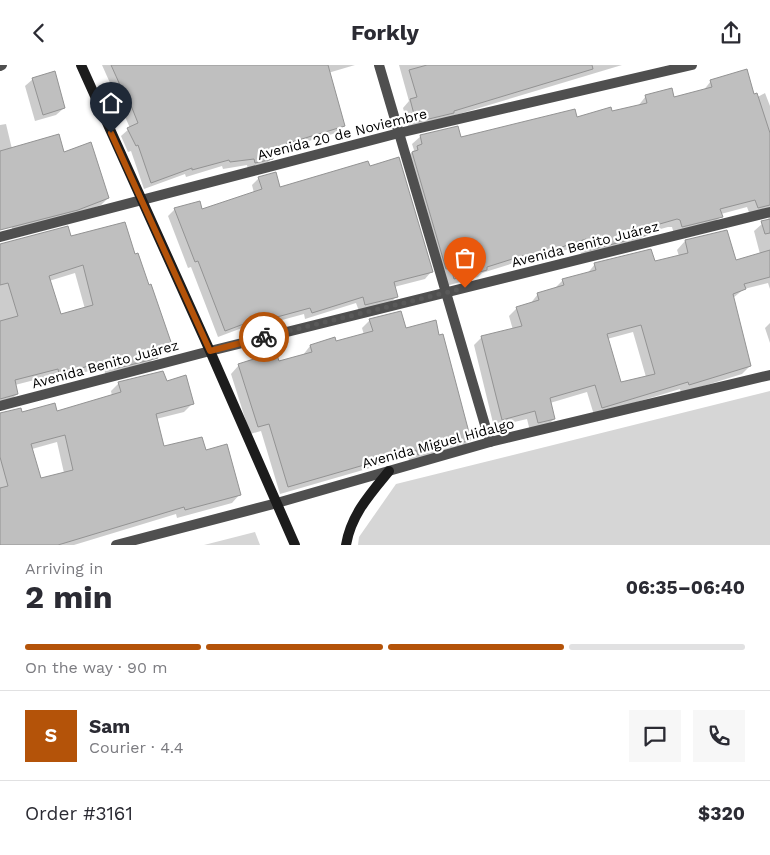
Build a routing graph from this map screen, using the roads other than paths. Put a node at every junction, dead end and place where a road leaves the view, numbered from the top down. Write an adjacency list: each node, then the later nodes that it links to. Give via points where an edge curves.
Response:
1 (81, 65): 5 (street)
2 (379, 65): 4 (street)
3 (692, 65): 4 (street, Avenida 20 de Noviembre)
4 (399, 133): 5 (street, Avenida 20 de Noviembre); 8 (street)
5 (141, 201): 7 (street, Avenida 20 de Noviembre); 9 (street)
6 (770, 212): 8 (street, Avenida Benito Juárez)
7 (0, 237)
8 (446, 292): 9 (street, Avenida Benito Juárez); 12 (street)
9 (210, 351): 11 (street, Avenida Benito Juárez); 14 (street)
10 (770, 375): 12 (street, Avenida Miguel Hidalgo)
11 (0, 406)
12 (490, 442): 13 (street, Avenida Miguel Hidalgo)
13 (388, 471): 14 (street, Avenida Miguel Hidalgo); 17 (street, via 361,503)
14 (277, 503): 15 (street, Avenida Miguel Hidalgo); 16 (street)
15 (116, 545)
16 (295, 545)
17 (346, 545)

